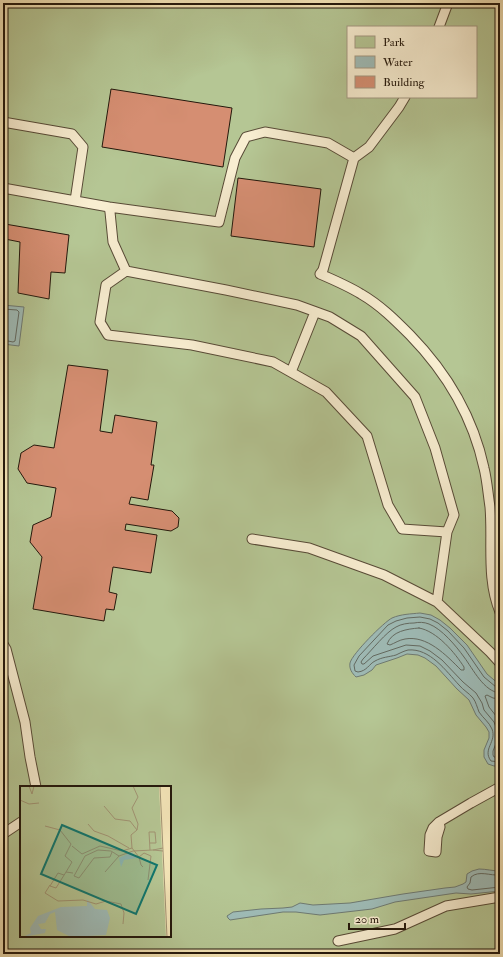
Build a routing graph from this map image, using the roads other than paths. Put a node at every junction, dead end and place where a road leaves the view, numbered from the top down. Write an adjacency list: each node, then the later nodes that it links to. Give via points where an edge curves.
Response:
1 (448, 3): 2 (lane)
2 (439, 26)
3 (404, 98): 5 (lane, via 369,147)
4 (3, 122): 7 (lane, via 72,134 83,147)
5 (354, 158): 8 (lane, via 328,143 265,132 246,137 235,158 219,222); 12 (lane, via 320,274 361,294 383,309 422,347 447,379 467,416 481,454)
6 (3, 188): 7 (lane)
7 (75, 200): 8 (lane)
8 (109, 207): 9 (lane, via 113,242)
9 (126, 271): 10 (lane, via 226,290); 11 (lane, via 106,285 100,322 108,335 192,345 273,362)
10 (315, 312): 11 (lane); 13 (lane, via 361,336 414,398 436,448 454,515)
11 (291, 372): 13 (lane, via 326,392 367,436 388,505 402,529)
12 (495, 525): 16 (lane, via 492,569 494,592)
13 (447, 532): 15 (lane)
14 (252, 539): 15 (lane, via 309,548 384,575)
15 (438, 602): 18 (lane)
16 (500, 612)
17 (3, 644): 19 (lane, via 25,722)
18 (500, 663)
19 (36, 786)
20 (500, 787): 21 (lane)
21 (439, 822)
22 (20, 823): 23 (lane)
23 (3, 834)
24 (500, 897): 25 (lane, via 446,906 394,929)
25 (338, 942)

